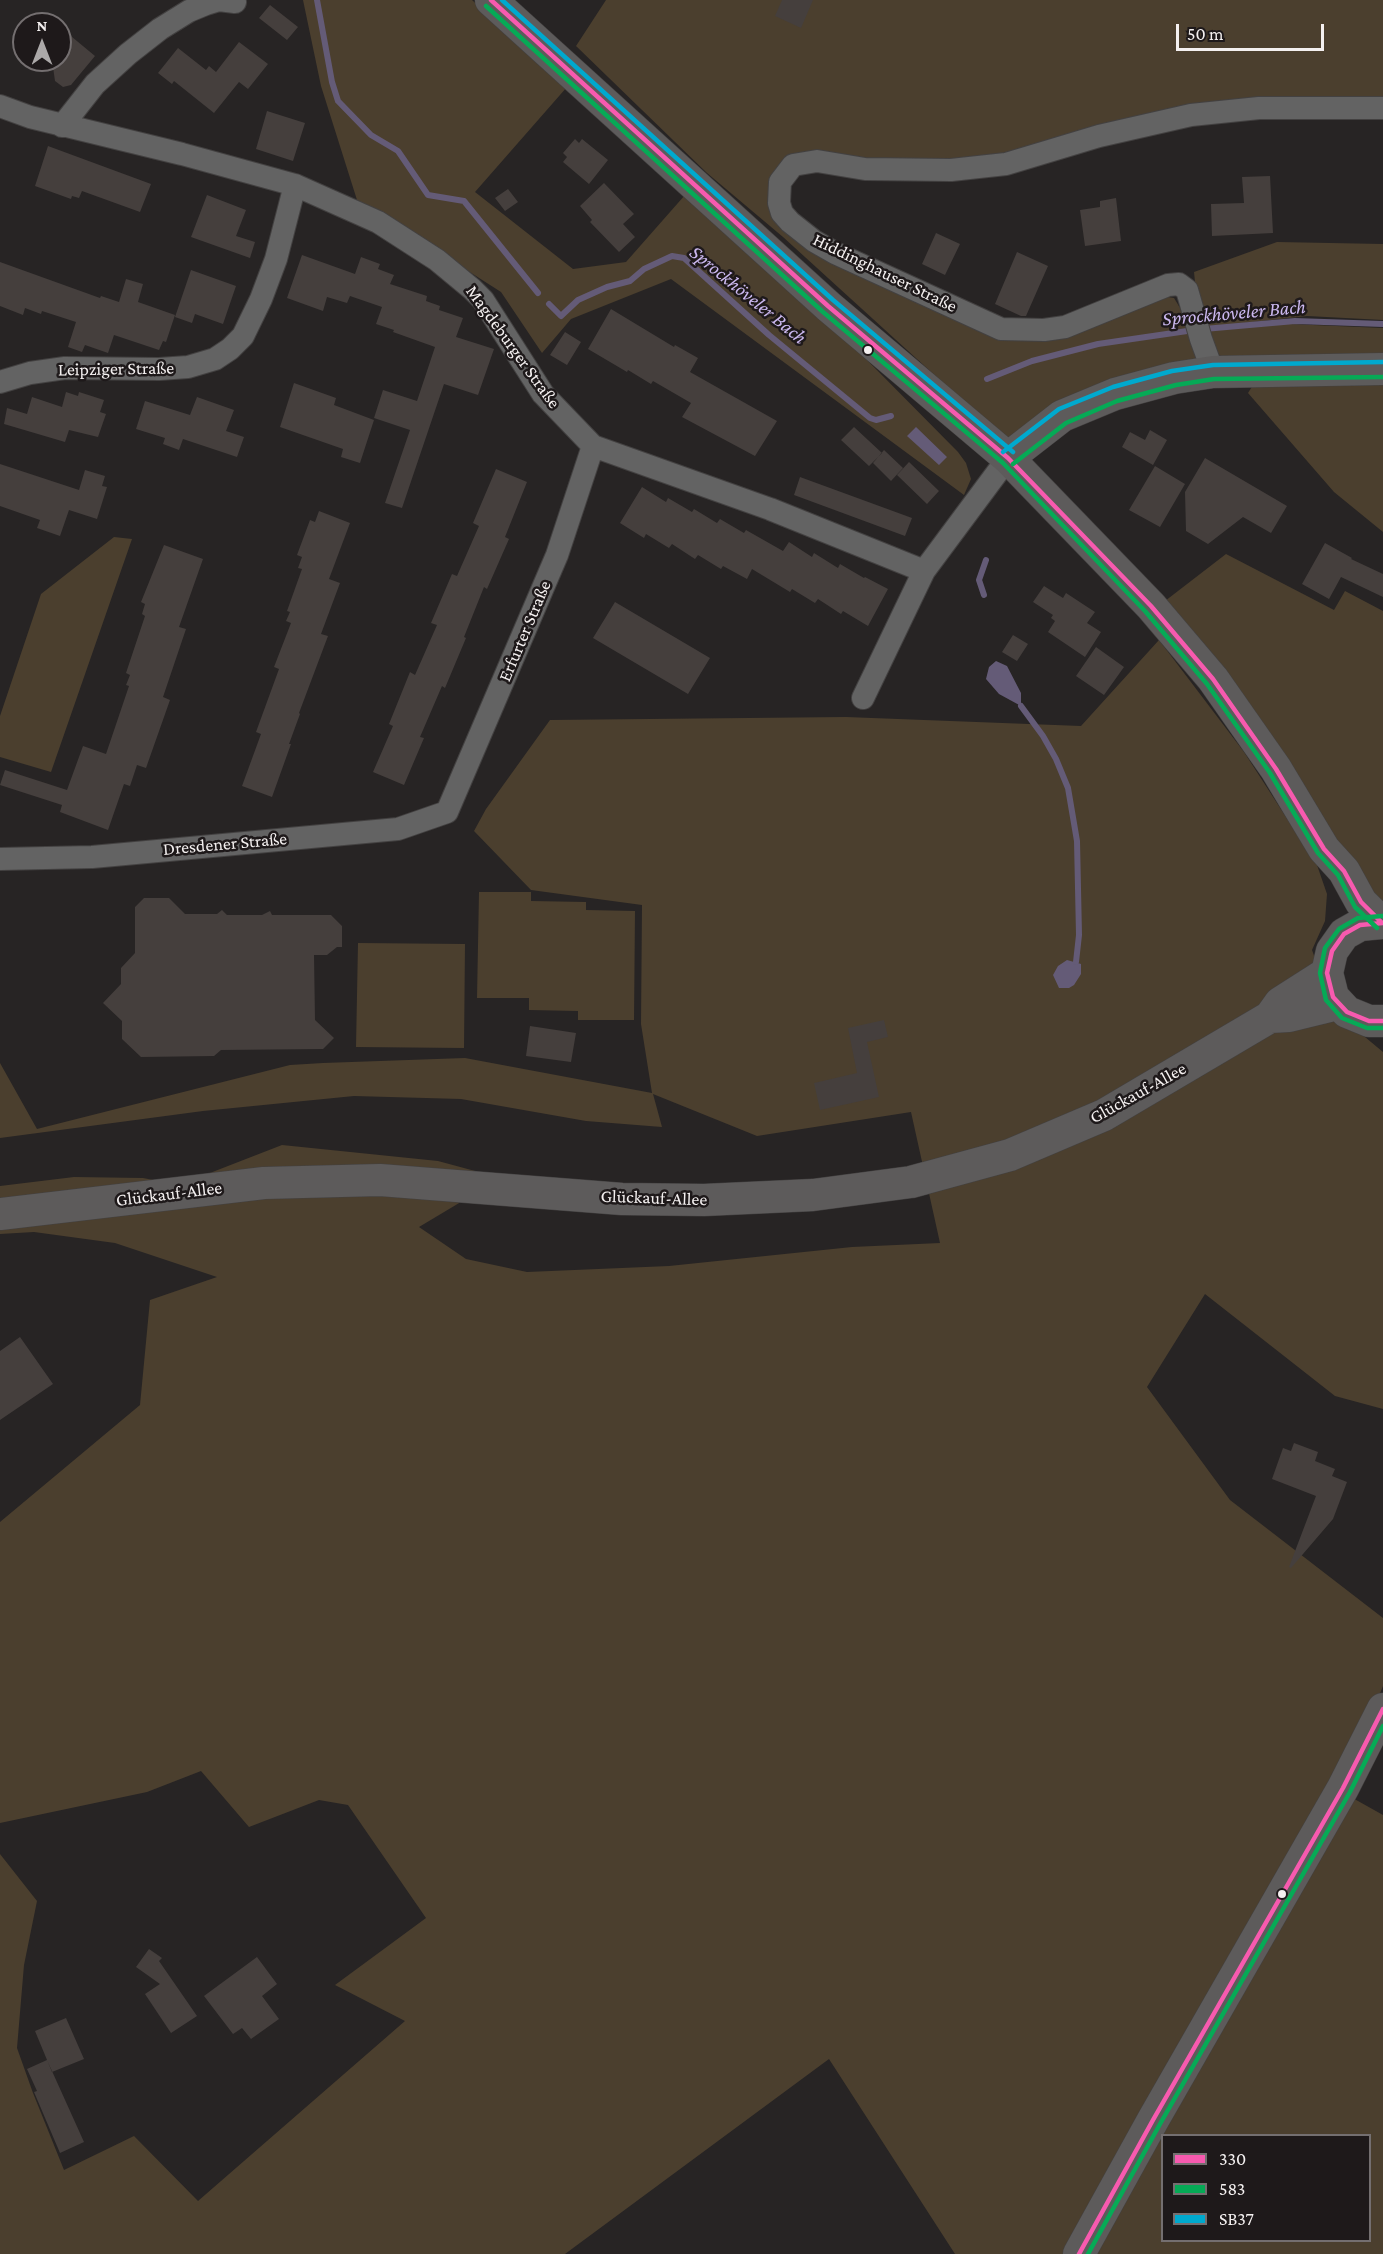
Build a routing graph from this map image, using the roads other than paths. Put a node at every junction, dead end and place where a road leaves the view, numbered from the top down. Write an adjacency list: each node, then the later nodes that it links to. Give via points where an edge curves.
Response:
1 (491, 0): 11 (main road, via 828,306)
2 (235, 2): 5 (street, via 219,0 206,4 160,29 95,84)
3 (0, 106): 5 (street, Magdeburger Straße)
4 (1383, 108): 8 (street, Hiddinghauser Straße, via 1259,108 1191,115 1099,136 1006,164 951,170 865,169 817,161 793,165 780,182 779,203 783,213 814,241 1001,329 1065,327 1179,284 1187,290)
5 (62, 126): 6 (street, Magdeburger Straße)
6 (295, 185): 9 (street, Leipziger Straße, via 261,299 243,336 230,349 215,359 188,367 65,368); 10 (street, Magdeburger Straße, via 378,222 460,277 483,300 543,394)
7 (1383, 369): 8 (main road)
8 (1213, 372): 11 (main road, via 1115,394 1062,416)
9 (0, 382)
10 (593, 446): 12 (street, Magdeburger Straße, via 777,512); 14 (street, Erfurter Straße, via 557,555)
11 (1008, 458): 12 (street); 15 (main road, via 1151,606 1213,679 1276,769)
12 (924, 571): 13 (street)
13 (863, 698)
14 (447, 812): 16 (street, Dresdener Straße, via 398,830 92,857)
15 (1324, 849): 17 (main road, via 1344,871 1361,902); 18 (main road, via 1341,913)
16 (0, 859)
17 (1383, 923): 18 (main road, via 1360,925)
18 (1338, 941): 19 (main road)
19 (1327, 973): 20 (main road); 21 (main road, Glückauf-Allee, via 1280,1003)
20 (1338, 1004): 21 (main road, Glückauf-Allee); 22 (main road, via 1357,1018)
21 (1270, 1017): 23 (main road, Glückauf-Allee, via 1104,1114 1010,1155 911,1182 813,1195 704,1200 622,1199 380,1180 264,1183)
22 (1378, 1026)
23 (0, 1214)
24 (1383, 1709): 25 (main road, via 1343,1788)
25 (1079, 2254)

